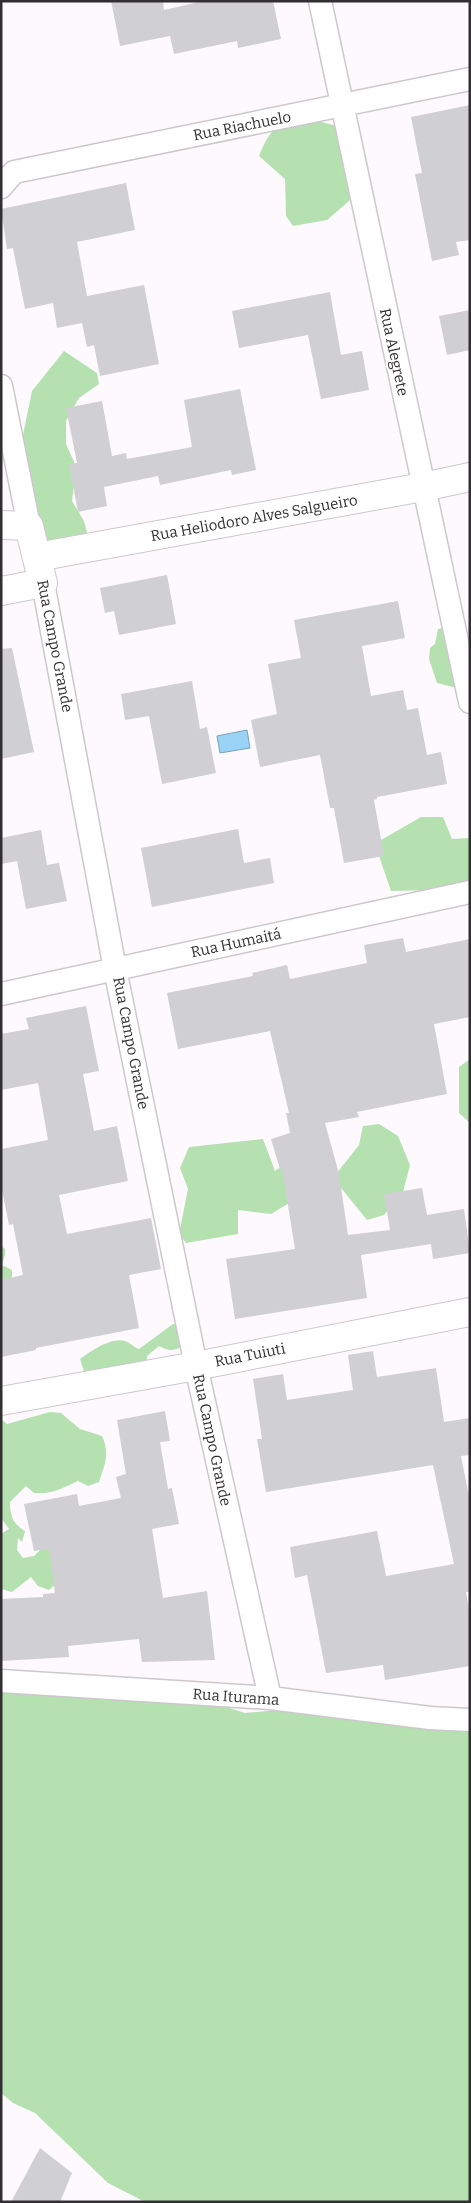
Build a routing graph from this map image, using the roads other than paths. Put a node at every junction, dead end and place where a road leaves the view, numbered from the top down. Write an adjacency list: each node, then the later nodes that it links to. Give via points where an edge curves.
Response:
1 (320, 1): 3 (street, Rua Alegrete)
2 (470, 79): 3 (street, Rua Riachuelo)
3 (342, 106): 4 (street, Rua Riachuelo); 7 (street, Rua Alegrete)
4 (7, 180)
5 (1, 386): 9 (street, Rua Campo Grande)
6 (470, 477): 7 (street, Rua Heliodoro Alves Salgueiro)
7 (423, 487): 10 (street, Rua Heliodoro Alves Salgueiro); 13 (street, Rua Alegrete)
8 (1, 525): 9 (street)
9 (30, 526): 10 (street, Rua Campo Grande)
10 (37, 557): 11 (street, Rua Campo Grande)
11 (43, 583): 12 (street); 15 (street, Rua Campo Grande)
12 (1, 591)
13 (470, 702)
14 (470, 892): 15 (street, Rua Humaitá)
15 (116, 969): 16 (street, Rua Humaitá); 18 (street, Rua Campo Grande)
16 (1, 994)
17 (470, 1312): 18 (street, Rua Tuiuti)
18 (196, 1366): 19 (street, Rua Tuiuti); 21 (street, Rua Campo Grande)
19 (1, 1401)
20 (1, 1681): 21 (street, Rua Iturama)
21 (270, 1698): 23 (street, Rua Iturama)
22 (470, 1711): 23 (street)
23 (430, 1718): 24 (street, Rua Iturama)
24 (470, 1720)

